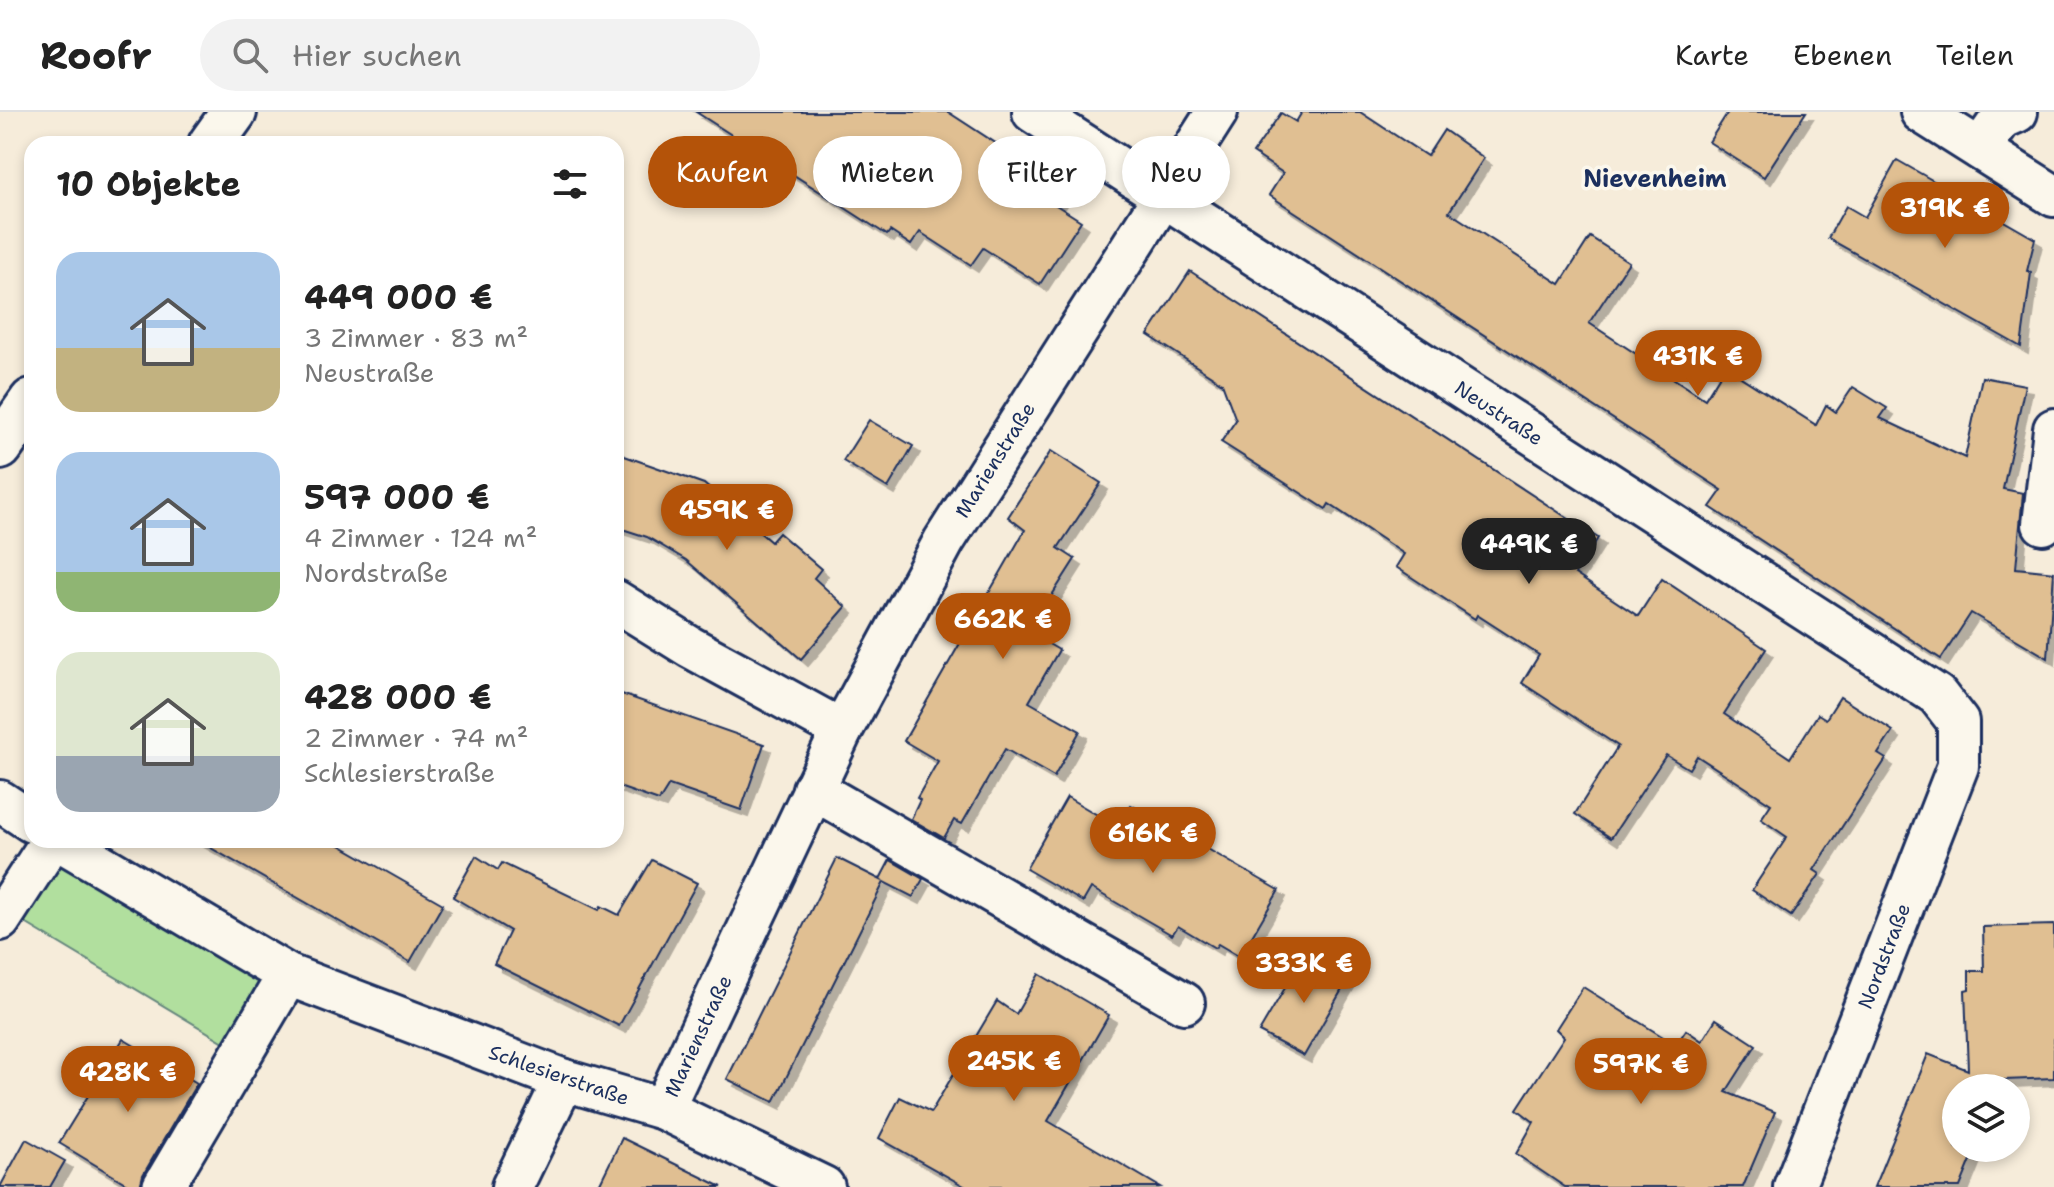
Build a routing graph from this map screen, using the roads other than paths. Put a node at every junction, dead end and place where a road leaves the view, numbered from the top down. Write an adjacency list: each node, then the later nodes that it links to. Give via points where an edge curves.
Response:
1 (234, 112): 6 (main road)
2 (1033, 112): 9 (street, Neustraße)
3 (1217, 112): 7 (street, Marienstraße)
4 (1921, 112): 8 (street)
5 (2017, 112): 8 (street, via 2001,119)
6 (217, 136)
7 (1201, 136)
8 (1980, 149): 10 (street)
9 (1122, 171)
10 (2054, 196)
11 (1155, 208): 19 (street, Marienstraße, via 944,541)
12 (1179, 208): 18 (street, Neustraße, via 1937,695)
13 (24, 412): 15 (main road)
14 (2054, 429): 16 (street)
15 (0, 447)
16 (2043, 524)
17 (624, 606): 19 (street)
18 (1958, 722): 33 (street, Nordstraße, via 1958,766)
19 (842, 730): 20 (street, Marienstraße)
20 (813, 789): 27 (street); 29 (street, Marienstraße)
21 (0, 801): 22 (street)
22 (24, 817)
23 (47, 848): 25 (street)
24 (73, 848): 26 (street, Schlesierstraße)
25 (0, 920)
26 (288, 975): 28 (street, Schlesierstraße); 30 (street)
27 (1184, 1003)
28 (564, 1080): 29 (street, Schlesierstraße); 31 (street)
29 (663, 1109): 32 (street, Schlesierstraße)
30 (163, 1187)
31 (512, 1187)
32 (824, 1187)
33 (1794, 1187)

